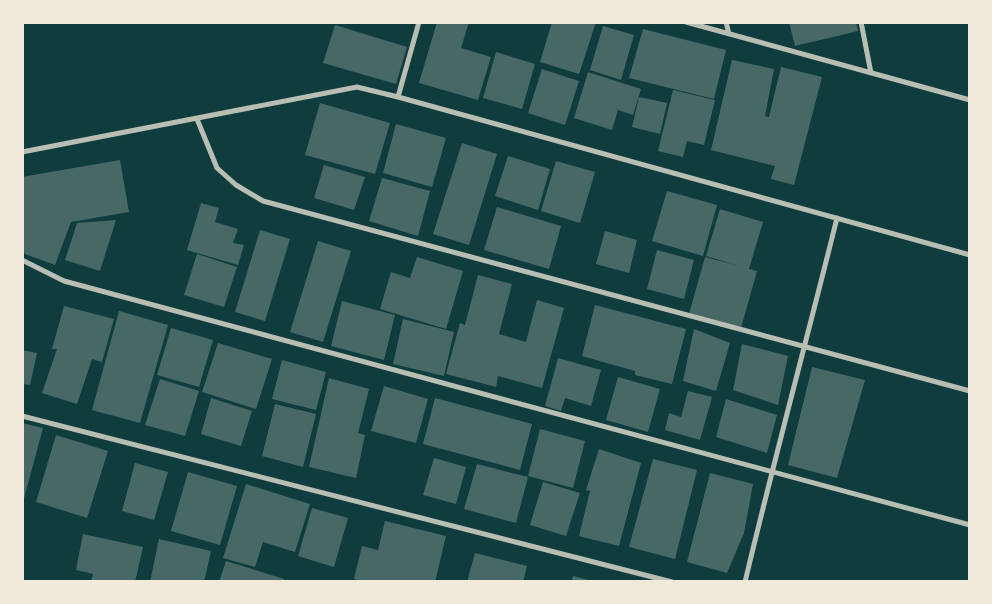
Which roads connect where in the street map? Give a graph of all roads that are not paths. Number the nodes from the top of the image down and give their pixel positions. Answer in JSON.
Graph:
{"nodes":[{"id":1,"x":419,"y":22,"type":"edge"},
{"id":2,"x":686,"y":22,"type":"edge"},
{"id":3,"x":726,"y":22,"type":"edge"},
{"id":4,"x":861,"y":22,"type":"edge"},
{"id":5,"x":728,"y":34,"type":"junction"},
{"id":6,"x":871,"y":73,"type":"junction"},
{"id":7,"x":398,"y":97,"type":"junction"},
{"id":8,"x":970,"y":100,"type":"edge"},
{"id":9,"x":197,"y":118,"type":"junction"},
{"id":10,"x":22,"y":152,"type":"edge"},
{"id":11,"x":837,"y":218,"type":"junction"},
{"id":12,"x":970,"y":255,"type":"edge"},
{"id":13,"x":22,"y":260,"type":"edge"},
{"id":14,"x":805,"y":347,"type":"junction"},
{"id":15,"x":970,"y":391,"type":"edge"},
{"id":16,"x":22,"y":416,"type":"edge"},
{"id":17,"x":771,"y":471,"type":"junction"},
{"id":18,"x":970,"y":525,"type":"edge"},
{"id":19,"x":672,"y":582,"type":"edge"},
{"id":20,"x":745,"y":582,"type":"edge"}],
"edges":[{"from":1,"to":7,"type":"street"},
{"from":2,"to":5,"type":"street"},
{"from":3,"to":5,"type":"street"},
{"from":4,"to":6,"type":"street"},
{"from":5,"to":6,"type":"street"},
{"from":6,"to":8,"type":"street"},
{"from":7,"to":9,"type":"street"},
{"from":7,"to":11,"type":"street"},
{"from":9,"to":10,"type":"street"},
{"from":9,"to":14,"type":"street"},
{"from":11,"to":12,"type":"street"},
{"from":11,"to":14,"type":"street"},
{"from":13,"to":17,"type":"street"},
{"from":14,"to":15,"type":"street"},
{"from":14,"to":17,"type":"street"},
{"from":16,"to":19,"type":"street"},
{"from":17,"to":18,"type":"street"},
{"from":17,"to":20,"type":"street"}]}
